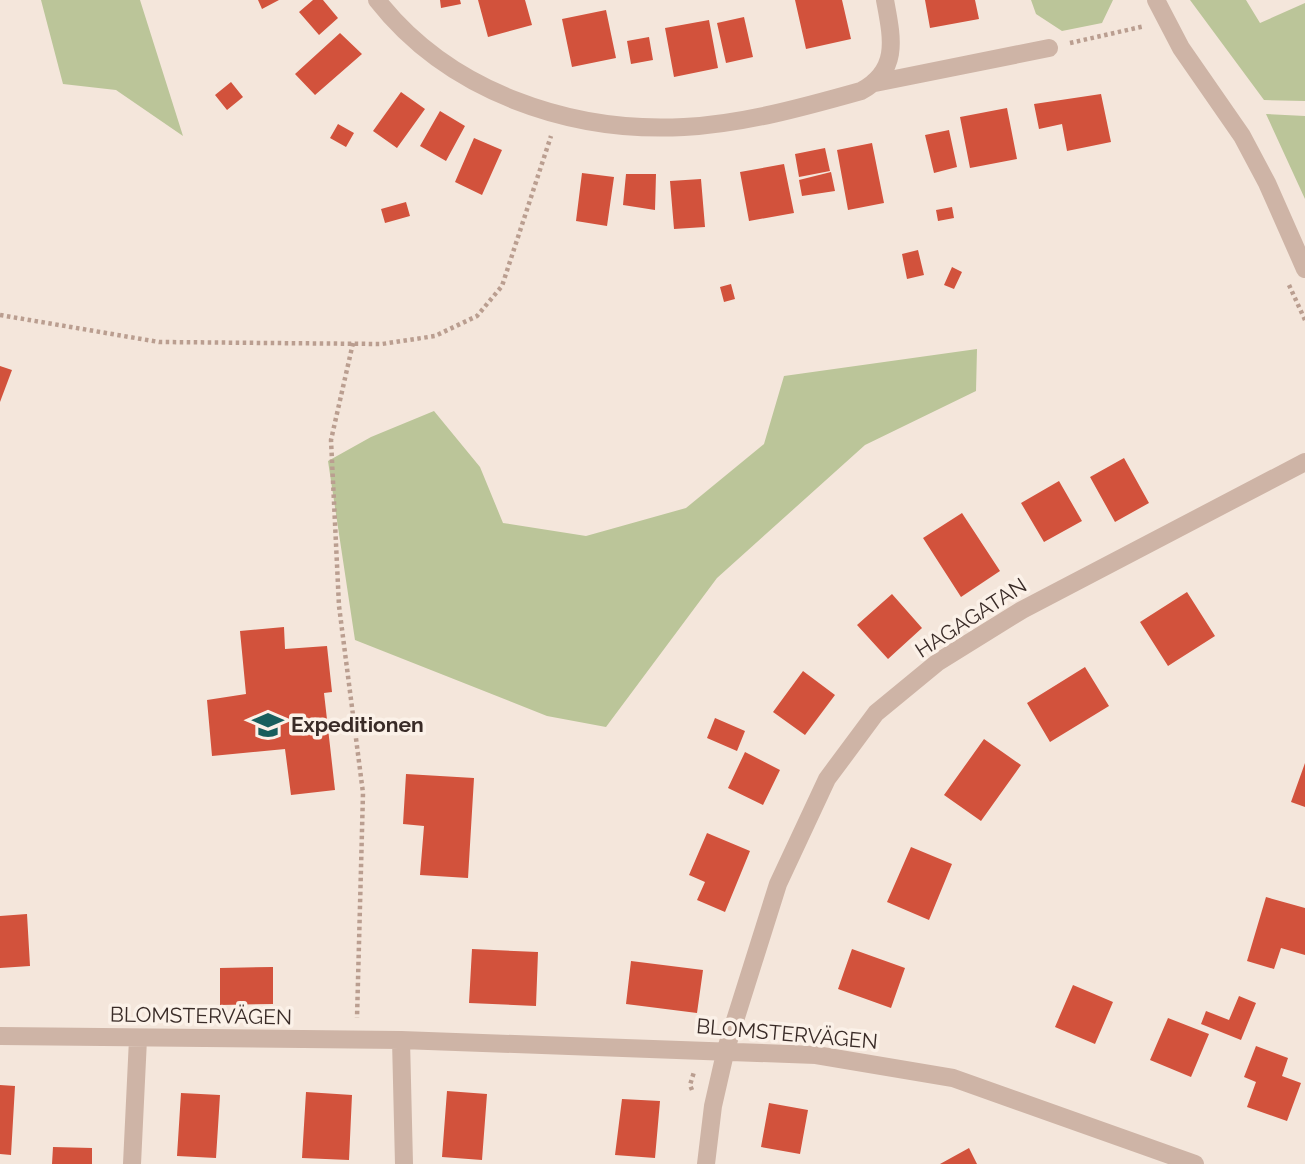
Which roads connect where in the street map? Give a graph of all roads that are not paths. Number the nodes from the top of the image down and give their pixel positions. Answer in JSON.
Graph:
{"nodes":[{"id":1,"x":377,"y":0,"type":"edge"},
{"id":2,"x":885,"y":0,"type":"edge"},
{"id":3,"x":1156,"y":0,"type":"edge"},
{"id":4,"x":1049,"y":48,"type":"road end"},
{"id":5,"x":875,"y":83,"type":"junction"},
{"id":6,"x":1305,"y":269,"type":"edge"},
{"id":7,"x":1305,"y":462,"type":"edge"},
{"id":8,"x":0,"y":1036,"type":"edge"},
{"id":9,"x":138,"y":1038,"type":"junction"},
{"id":10,"x":401,"y":1040,"type":"junction"},
{"id":11,"x":726,"y":1049,"type":"junction"},
{"id":12,"x":132,"y":1164,"type":"edge"},
{"id":13,"x":404,"y":1164,"type":"edge"},
{"id":14,"x":706,"y":1164,"type":"edge"},
{"id":15,"x":1195,"y":1164,"type":"edge"}],
"edges":[{"from":1,"to":5,"type":"street"},
{"from":2,"to":5,"type":"street"},
{"from":3,"to":6,"type":"street"},
{"from":4,"to":5,"type":"street"},
{"from":7,"to":11,"type":"street","name":"HAGAGATAN"},
{"from":8,"to":9,"type":"street","name":"BLOMSTERVÄGEN"},
{"from":9,"to":10,"type":"street","name":"BLOMSTERVÄGEN"},
{"from":9,"to":12,"type":"street"},
{"from":10,"to":11,"type":"street","name":"BLOMSTERVÄGEN"},
{"from":10,"to":13,"type":"street"},
{"from":11,"to":14,"type":"street","name":"HAGAGATAN"},
{"from":11,"to":15,"type":"street","name":"BLOMSTERVÄGEN"}]}
